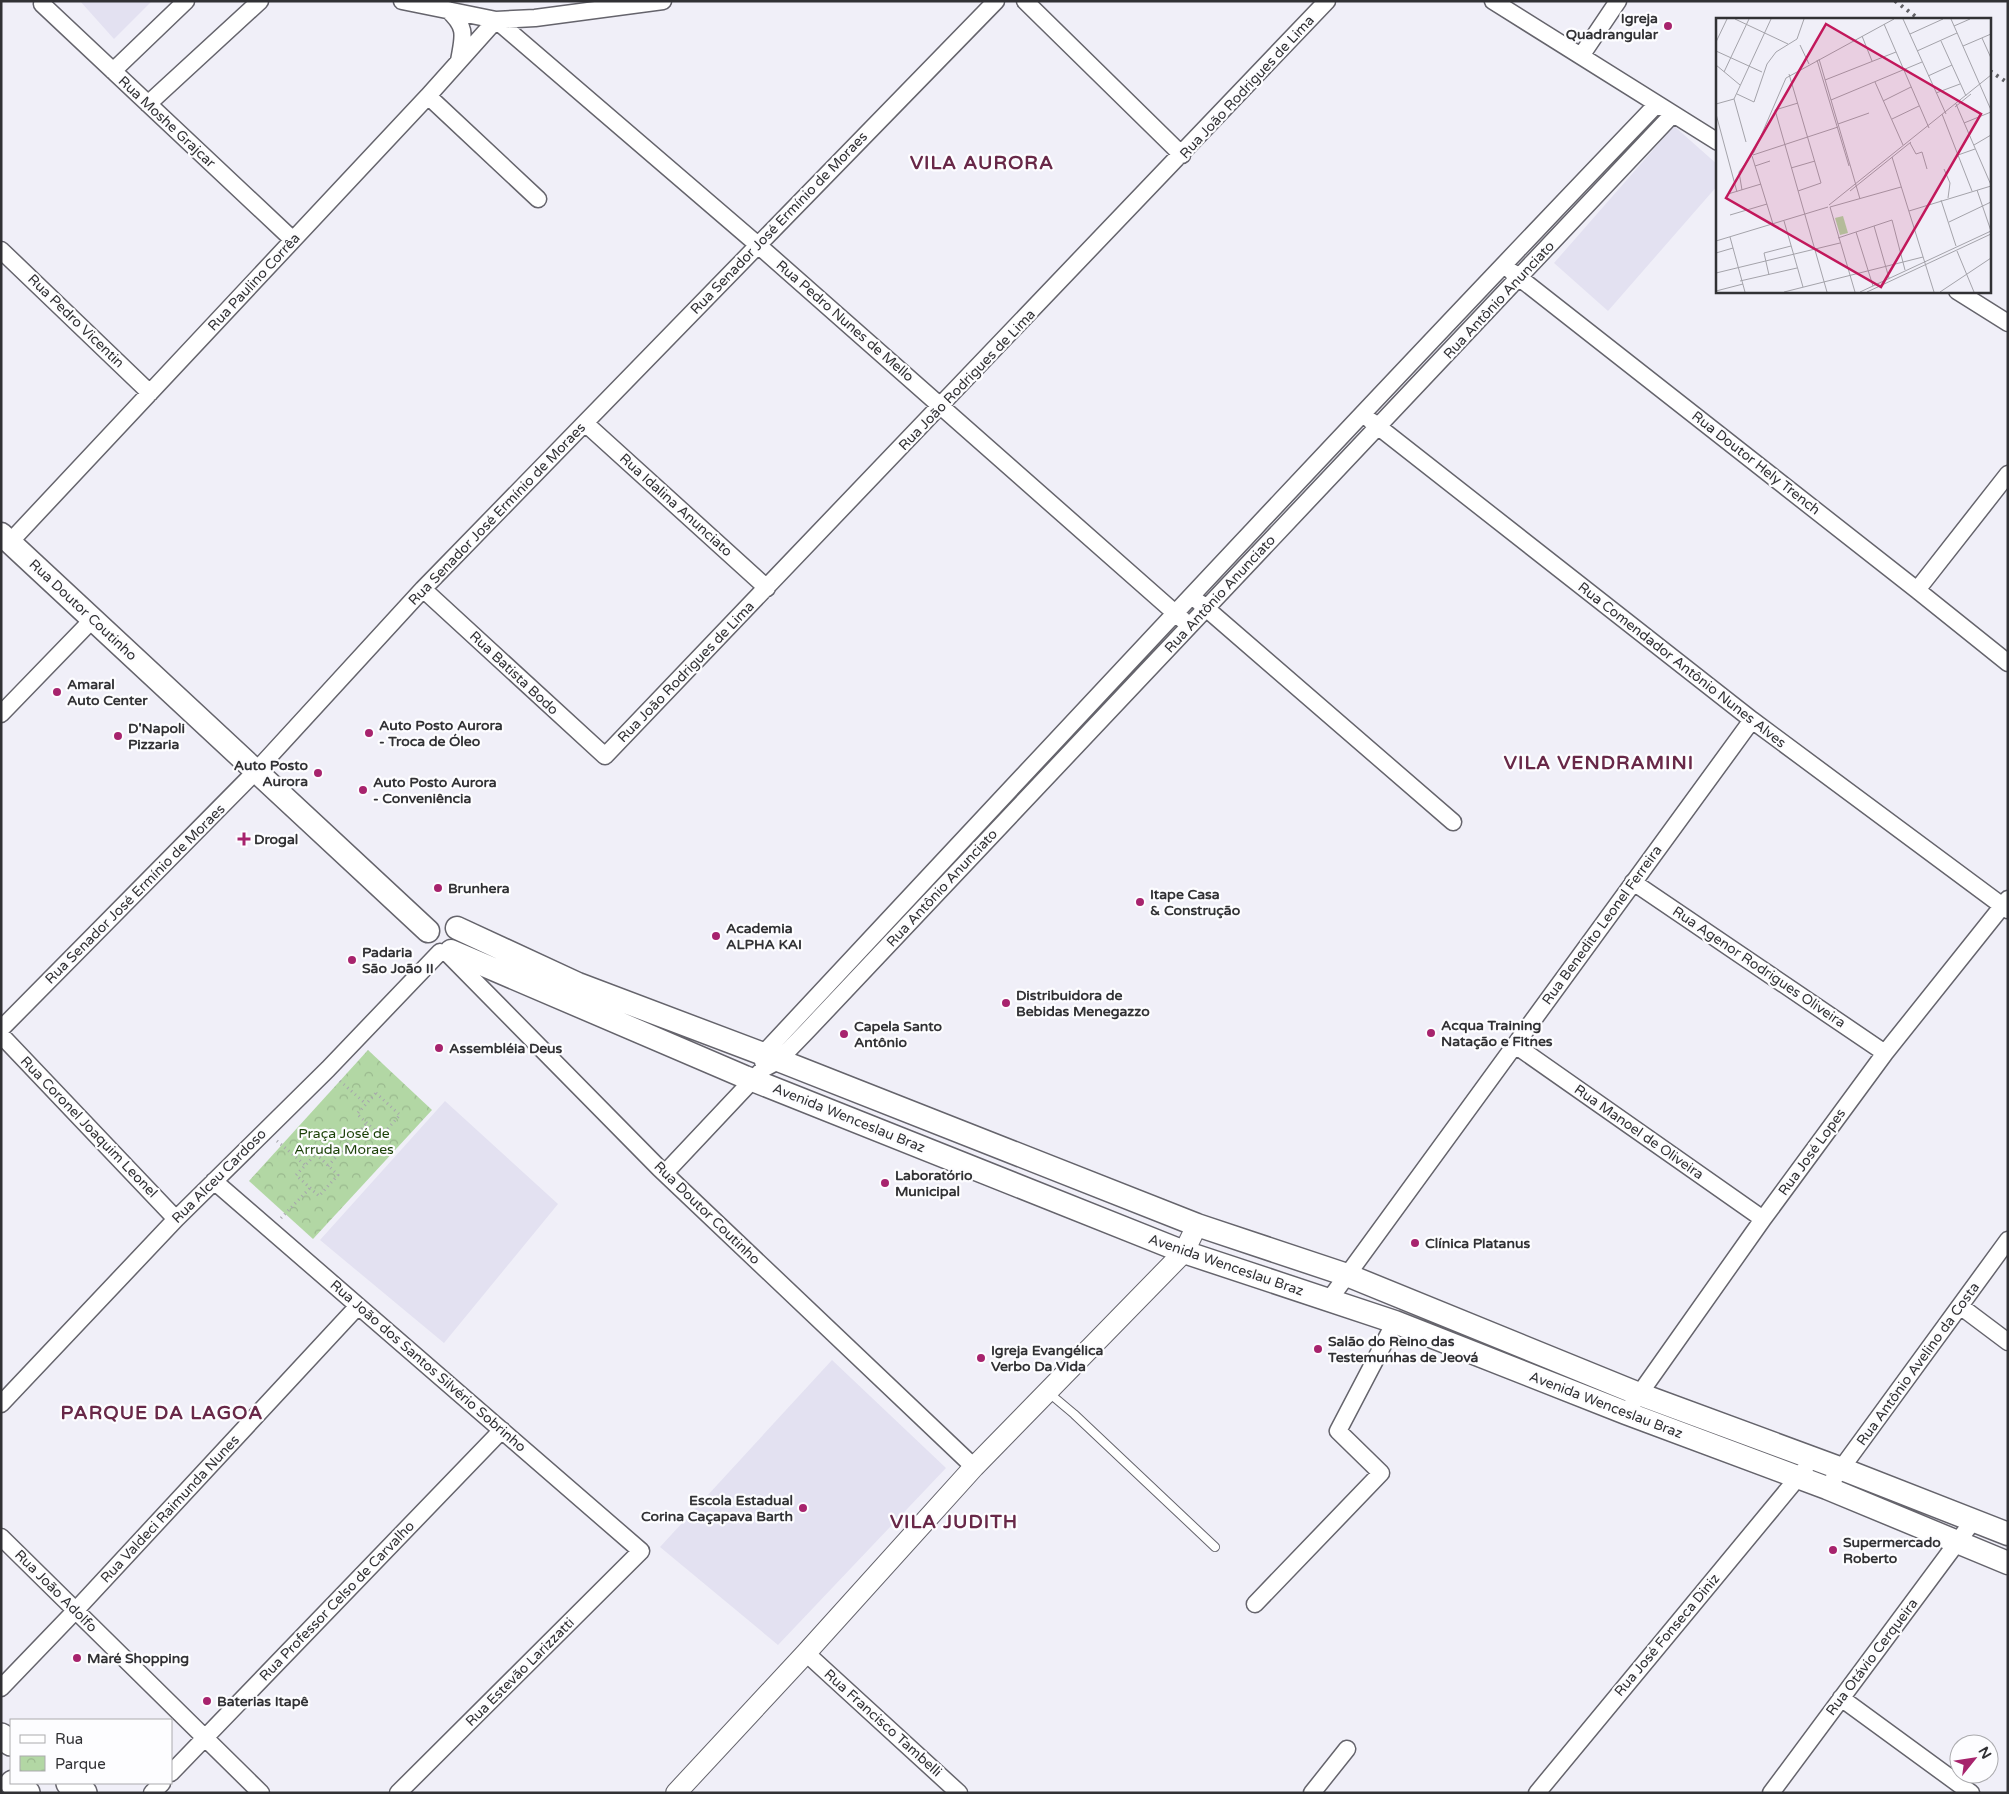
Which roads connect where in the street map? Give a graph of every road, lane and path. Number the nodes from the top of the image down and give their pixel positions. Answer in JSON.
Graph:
{"nodes":[{"id":1,"x":186,"y":1,"type":"edge"},
{"id":2,"x":260,"y":1,"type":"edge"},
{"id":3,"x":402,"y":1,"type":"edge"},
{"id":4,"x":663,"y":1,"type":"edge"},
{"id":5,"x":996,"y":1,"type":"edge"},
{"id":6,"x":1025,"y":1,"type":"edge"},
{"id":7,"x":1327,"y":1,"type":"edge"},
{"id":8,"x":1493,"y":1,"type":"edge"},
{"id":9,"x":1618,"y":1,"type":"edge"},
{"id":10,"x":42,"y":4,"type":"dead end"},
{"id":11,"x":448,"y":10,"type":"junction"},
{"id":12,"x":496,"y":20,"type":"junction"},
{"id":13,"x":1580,"y":56,"type":"junction"},
{"id":14,"x":459,"y":61,"type":"junction"},
{"id":15,"x":113,"y":71,"type":"junction"},
{"id":16,"x":428,"y":96,"type":"junction"},
{"id":17,"x":148,"y":104,"type":"junction"},
{"id":18,"x":1657,"y":104,"type":"junction"},
{"id":19,"x":1673,"y":114,"type":"junction"},
{"id":20,"x":1716,"y":141,"type":"edge"},
{"id":21,"x":1182,"y":155,"type":"junction"},
{"id":22,"x":538,"y":199,"type":"dead end"},
{"id":23,"x":293,"y":240,"type":"junction"},
{"id":24,"x":758,"y":245,"type":"junction"},
{"id":25,"x":1,"y":250,"type":"edge"},
{"id":26,"x":1503,"y":264,"type":"junction"},
{"id":27,"x":1520,"y":278,"type":"junction"},
{"id":28,"x":1958,"y":292,"type":"edge"},
{"id":29,"x":2008,"y":323,"type":"edge"},
{"id":30,"x":1404,"y":369,"type":"junction"},
{"id":31,"x":1420,"y":383,"type":"junction"},
{"id":32,"x":150,"y":393,"type":"junction"},
{"id":33,"x":942,"y":406,"type":"junction"},
{"id":34,"x":1361,"y":414,"type":"junction"},
{"id":35,"x":585,"y":423,"type":"junction"},
{"id":36,"x":1378,"y":427,"type":"junction"},
{"id":37,"x":2008,"y":474,"type":"edge"},
{"id":38,"x":6,"y":538,"type":"edge"},
{"id":39,"x":767,"y":588,"type":"junction"},
{"id":40,"x":423,"y":589,"type":"junction"},
{"id":41,"x":1917,"y":590,"type":"junction"},
{"id":42,"x":1190,"y":595,"type":"junction"},
{"id":43,"x":1207,"y":609,"type":"junction"},
{"id":44,"x":1174,"y":612,"type":"junction"},
{"id":45,"x":93,"y":619,"type":"junction"},
{"id":46,"x":1190,"y":626,"type":"junction"},
{"id":47,"x":2008,"y":663,"type":"edge"},
{"id":48,"x":1,"y":714,"type":"edge"},
{"id":49,"x":1752,"y":720,"type":"junction"},
{"id":50,"x":605,"y":756,"type":"joint"},
{"id":51,"x":256,"y":771,"type":"junction"},
{"id":52,"x":1010,"y":790,"type":"junction"},
{"id":53,"x":1024,"y":802,"type":"junction"},
{"id":54,"x":1453,"y":822,"type":"dead end"},
{"id":55,"x":1633,"y":882,"type":"junction"},
{"id":56,"x":2006,"y":905,"type":"edge"},
{"id":57,"x":891,"y":917,"type":"junction"},
{"id":58,"x":905,"y":927,"type":"junction"},
{"id":59,"x":457,"y":928,"type":"junction"},
{"id":60,"x":428,"y":931,"type":"junction"},
{"id":61,"x":446,"y":952,"type":"junction"},
{"id":62,"x":1,"y":1029,"type":"edge"},
{"id":63,"x":1,"y":1036,"type":"edge"},
{"id":64,"x":1515,"y":1045,"type":"junction"},
{"id":65,"x":1885,"y":1053,"type":"junction"},
{"id":66,"x":764,"y":1066,"type":"junction"},
{"id":67,"x":328,"y":1069,"type":"junction"},
{"id":68,"x":366,"y":1104,"type":"junction"},
{"id":69,"x":367,"y":1123,"type":"junction"},
{"id":70,"x":265,"y":1130,"type":"junction"},
{"id":71,"x":987,"y":1143,"type":"junction"},
{"id":72,"x":305,"y":1165,"type":"junction"},
{"id":73,"x":328,"y":1166,"type":"junction"},
{"id":74,"x":977,"y":1169,"type":"junction"},
{"id":75,"x":664,"y":1173,"type":"junction"},
{"id":76,"x":214,"y":1181,"type":"junction"},
{"id":77,"x":310,"y":1188,"type":"junction"},
{"id":78,"x":176,"y":1219,"type":"junction"},
{"id":79,"x":1763,"y":1219,"type":"junction"},
{"id":80,"x":1197,"y":1225,"type":"junction"},
{"id":81,"x":270,"y":1230,"type":"junction"},
{"id":82,"x":2008,"y":1240,"type":"edge"},
{"id":83,"x":1184,"y":1252,"type":"junction"},
{"id":84,"x":1347,"y":1275,"type":"junction"},
{"id":85,"x":1330,"y":1300,"type":"junction"},
{"id":86,"x":358,"y":1306,"type":"junction"},
{"id":87,"x":1960,"y":1306,"type":"junction"},
{"id":88,"x":1395,"y":1322,"type":"junction"},
{"id":89,"x":2008,"y":1342,"type":"edge"},
{"id":90,"x":1047,"y":1392,"type":"junction"},
{"id":91,"x":1639,"y":1394,"type":"junction"},
{"id":92,"x":1,"y":1404,"type":"edge"},
{"id":93,"x":1626,"y":1413,"type":"junction"},
{"id":94,"x":502,"y":1430,"type":"junction"},
{"id":95,"x":1813,"y":1458,"type":"junction"},
{"id":96,"x":974,"y":1467,"type":"junction"},
{"id":97,"x":1842,"y":1469,"type":"junction"},
{"id":98,"x":1797,"y":1478,"type":"junction"},
{"id":99,"x":1828,"y":1488,"type":"junction"},
{"id":100,"x":1973,"y":1521,"type":"junction"},
{"id":101,"x":2008,"y":1534,"type":"edge"},
{"id":102,"x":1,"y":1537,"type":"edge"},
{"id":103,"x":1957,"y":1543,"type":"junction"},
{"id":104,"x":1214,"y":1547,"type":"dead end"},
{"id":105,"x":642,"y":1551,"type":"joint"},
{"id":106,"x":2008,"y":1563,"type":"edge"},
{"id":107,"x":1256,"y":1604,"type":"dead end"},
{"id":108,"x":75,"y":1611,"type":"junction"},
{"id":109,"x":806,"y":1653,"type":"junction"},
{"id":110,"x":1,"y":1688,"type":"edge"},
{"id":111,"x":1841,"y":1698,"type":"junction"},
{"id":112,"x":206,"y":1737,"type":"junction"},
{"id":113,"x":1347,"y":1749,"type":"dead end"},
{"id":114,"x":172,"y":1772,"type":"edge"},
{"id":115,"x":15,"y":1784,"type":"edge"},
{"id":116,"x":70,"y":1784,"type":"edge"},
{"id":117,"x":161,"y":1784,"type":"edge"},
{"id":118,"x":28,"y":1793,"type":"edge"},
{"id":119,"x":84,"y":1793,"type":"edge"},
{"id":120,"x":152,"y":1793,"type":"edge"},
{"id":121,"x":261,"y":1793,"type":"edge"},
{"id":122,"x":398,"y":1793,"type":"edge"},
{"id":123,"x":676,"y":1793,"type":"edge"},
{"id":124,"x":959,"y":1793,"type":"edge"},
{"id":125,"x":1312,"y":1793,"type":"edge"},
{"id":126,"x":1537,"y":1793,"type":"edge"},
{"id":127,"x":1771,"y":1793,"type":"edge"},
{"id":128,"x":1971,"y":1793,"type":"edge"}],
"edges":[{"from":1,"to":15,"type":"street"},
{"from":2,"to":17,"type":"street"},
{"from":3,"to":11,"type":"street"},
{"from":4,"to":12,"type":"street"},
{"from":5,"to":24,"type":"street","name":"Rua Senador José Ermínio de Moraes"},
{"from":6,"to":21,"type":"street"},
{"from":7,"to":21,"type":"street","name":"Rua João Rodrigues de Lima"},
{"from":8,"to":13,"type":"street"},
{"from":9,"to":13,"type":"street"},
{"from":10,"to":15,"type":"street","name":"Rua Moshe Grajcar"},
{"from":11,"to":12,"type":"street"},
{"from":11,"to":14,"type":"street"},
{"from":12,"to":14,"type":"street","name":"Rua Paulino Corrêa"},
{"from":12,"to":24,"type":"street","name":"Rua Pedro Nunes de Mello"},
{"from":13,"to":18,"type":"street"},
{"from":14,"to":16,"type":"street","name":"Rua Paulino Corrêa"},
{"from":15,"to":17,"type":"street","name":"Rua Moshe Grajcar"},
{"from":16,"to":22,"type":"street"},
{"from":16,"to":23,"type":"street","name":"Rua Paulino Corrêa"},
{"from":17,"to":23,"type":"street","name":"Rua Moshe Grajcar"},
{"from":18,"to":19,"type":"street"},
{"from":18,"to":26,"type":"street","name":"Rua Antônio Anunciato"},
{"from":19,"to":20,"type":"street"},
{"from":19,"to":27,"type":"street","name":"Rua Antônio Anunciato"},
{"from":21,"to":33,"type":"street","name":"Rua João Rodrigues de Lima"},
{"from":23,"to":32,"type":"street","name":"Rua Paulino Corrêa"},
{"from":24,"to":33,"type":"street","name":"Rua Pedro Nunes de Mello"},
{"from":24,"to":35,"type":"street","name":"Rua Senador José Ermínio de Moraes"},
{"from":25,"to":32,"type":"street","name":"Rua Pedro Vicentin"},
{"from":26,"to":27,"type":"street","name":"Rua Doutor Hely Trench"},
{"from":26,"to":30,"type":"street","name":"Rua Antônio Anunciato"},
{"from":27,"to":31,"type":"street","name":"Rua Antônio Anunciato"},
{"from":27,"to":41,"type":"street","name":"Rua Doutor Hely Trench"},
{"from":28,"to":29,"type":"street"},
{"from":30,"to":31,"type":"street"},
{"from":30,"to":34,"type":"street","name":"Rua Antônio Anunciato"},
{"from":31,"to":36,"type":"street","name":"Rua Antônio Anunciato"},
{"from":32,"to":38,"type":"street","name":"Rua Paulino Corrêa"},
{"from":33,"to":39,"type":"street","name":"Rua João Rodrigues de Lima"},
{"from":33,"to":44,"type":"street","name":"Rua Pedro Nunes de Mello"},
{"from":34,"to":36,"type":"street","name":"Rua Comendador Antônio Nunes Alves"},
{"from":34,"to":42,"type":"street","name":"Rua Antônio Anunciato"},
{"from":35,"to":39,"type":"street","name":"Rua Idalina Anunciato"},
{"from":35,"to":40,"type":"street","name":"Rua Senador José Ermínio de Moraes"},
{"from":36,"to":43,"type":"street","name":"Rua Antônio Anunciato"},
{"from":36,"to":49,"type":"street","name":"Rua Comendador Antônio Nunes Alves"},
{"from":37,"to":41,"type":"street"},
{"from":38,"to":45,"type":"main road","name":"Rua Doutor Coutinho"},
{"from":39,"to":50,"type":"street","name":"Rua João Rodrigues de Lima"},
{"from":40,"to":50,"type":"street","name":"Rua Batista Bodo"},
{"from":40,"to":51,"type":"street","name":"Rua Senador José Ermínio de Moraes"},
{"from":41,"to":47,"type":"street","name":"Rua Doutor Hely Trench"},
{"from":42,"to":43,"type":"street"},
{"from":42,"to":44,"type":"street","name":"Rua Antônio Anunciato"},
{"from":43,"to":46,"type":"street","name":"Rua Antônio Anunciato"},
{"from":43,"to":54,"type":"street"},
{"from":44,"to":46,"type":"street","name":"Rua Pedro Nunes de Mello"},
{"from":44,"to":52,"type":"street","name":"Rua Antônio Anunciato"},
{"from":45,"to":48,"type":"street"},
{"from":45,"to":51,"type":"main road","name":"Rua Doutor Coutinho"},
{"from":46,"to":53,"type":"street","name":"Rua Antônio Anunciato"},
{"from":49,"to":55,"type":"street","name":"Rua Benedito Leonel Ferreira"},
{"from":49,"to":56,"type":"street","name":"Rua Comendador Antônio Nunes Alves"},
{"from":51,"to":60,"type":"main road","name":"Rua Doutor Coutinho"},
{"from":51,"to":62,"type":"street","name":"Rua Senador José Ermínio de Moraes"},
{"from":52,"to":53,"type":"street"},
{"from":52,"to":57,"type":"street","name":"Rua Antônio Anunciato"},
{"from":53,"to":58,"type":"street","name":"Rua Antônio Anunciato"},
{"from":55,"to":64,"type":"street","name":"Rua Benedito Leonel Ferreira"},
{"from":55,"to":65,"type":"street","name":"Rua Agenor Rodrigues Oliveira"},
{"from":56,"to":65,"type":"street","name":"Rua José Lopes"},
{"from":57,"to":58,"type":"street"},
{"from":57,"to":66,"type":"street","name":"Rua Antônio Anunciato"},
{"from":58,"to":66,"type":"street","name":"Rua Antônio Anunciato"},
{"from":59,"to":60,"type":"main road"},
{"from":59,"to":61,"type":"main road"},
{"from":59,"to":66,"type":"main road","name":"Avenida Wenceslau Braz"},
{"from":60,"to":61,"type":"main road"},
{"from":61,"to":66,"type":"main road","name":"Avenida Wenceslau Braz"},
{"from":61,"to":67,"type":"street","name":"Rua Alceu Cardoso"},
{"from":61,"to":75,"type":"street","name":"Rua Doutor Coutinho"},
{"from":63,"to":78,"type":"street","name":"Rua Coronel Joaquim Leonel"},
{"from":64,"to":79,"type":"street","name":"Rua Manoel de Oliveira"},
{"from":64,"to":84,"type":"street","name":"Rua Benedito Leonel Ferreira"},
{"from":65,"to":79,"type":"street","name":"Rua José Lopes"},
{"from":66,"to":71,"type":"main road","name":"Avenida Wenceslau Braz"},
{"from":66,"to":74,"type":"main road","name":"Avenida Wenceslau Braz"},
{"from":66,"to":75,"type":"street","name":"Rua Antônio Anunciato"},
{"from":67,"to":68,"type":"path"},
{"from":67,"to":70,"type":"street","name":"Rua Alceu Cardoso"},
{"from":68,"to":69,"type":"path"},
{"from":68,"to":69,"type":"path"},
{"from":69,"to":73,"type":"path"},
{"from":70,"to":72,"type":"path"},
{"from":70,"to":76,"type":"street","name":"Rua Alceu Cardoso"},
{"from":71,"to":74,"type":"main road"},
{"from":71,"to":80,"type":"main road","name":"Avenida Wenceslau Braz"},
{"from":72,"to":73,"type":"path"},
{"from":72,"to":77,"type":"path"},
{"from":73,"to":77,"type":"path"},
{"from":74,"to":83,"type":"main road","name":"Avenida Wenceslau Braz"},
{"from":75,"to":96,"type":"street","name":"Rua Doutor Coutinho"},
{"from":76,"to":78,"type":"street","name":"Rua Alceu Cardoso"},
{"from":76,"to":81,"type":"street","name":"Rua João dos Santos Silvério Sobrinho"},
{"from":77,"to":81,"type":"path"},
{"from":78,"to":92,"type":"street","name":"Rua Alceu Cardoso"},
{"from":79,"to":91,"type":"street","name":"Rua José Lopes"},
{"from":80,"to":83,"type":"street"},
{"from":80,"to":84,"type":"main road","name":"Avenida Wenceslau Braz"},
{"from":81,"to":86,"type":"street","name":"Rua João dos Santos Silvério Sobrinho"},
{"from":82,"to":87,"type":"street","name":"Rua Antônio Avelino da Costa"},
{"from":83,"to":85,"type":"main road","name":"Avenida Wenceslau Braz"},
{"from":83,"to":90,"type":"street"},
{"from":84,"to":85,"type":"street","name":"Rua Benedito Leonel Ferreira"},
{"from":84,"to":91,"type":"main road","name":"Avenida Wenceslau Braz"},
{"from":85,"to":88,"type":"main road","name":"Avenida Wenceslau Braz"},
{"from":86,"to":94,"type":"street","name":"Rua João dos Santos Silvério Sobrinho"},
{"from":86,"to":108,"type":"street","name":"Rua Valdeci Raimunda Nunes"},
{"from":87,"to":89,"type":"street"},
{"from":87,"to":97,"type":"street","name":"Rua Antônio Avelino da Costa"},
{"from":88,"to":93,"type":"main road","name":"Avenida Wenceslau Braz"},
{"from":88,"to":107,"type":"street"},
{"from":90,"to":96,"type":"street"},
{"from":90,"to":104,"type":"lane"},
{"from":91,"to":93,"type":"street","name":"Rua José Lopes"},
{"from":91,"to":95,"type":"main road","name":"Avenida Wenceslau Braz"},
{"from":93,"to":98,"type":"main road","name":"Avenida Wenceslau Braz"},
{"from":94,"to":105,"type":"street","name":"Rua João dos Santos Silvério Sobrinho"},
{"from":94,"to":112,"type":"street","name":"Rua Professor Celso de Carvalho"},
{"from":95,"to":97,"type":"main road","name":"Avenida Wenceslau Braz"},
{"from":95,"to":98,"type":"street","name":"Rua José Fonseca Diniz"},
{"from":96,"to":109,"type":"street"},
{"from":97,"to":99,"type":"street","name":"Rua Antônio Avelino da Costa"},
{"from":97,"to":100,"type":"main road","name":"Avenida Wenceslau Braz"},
{"from":98,"to":99,"type":"main road","name":"Avenida Wenceslau Braz"},
{"from":98,"to":126,"type":"street","name":"Rua José Fonseca Diniz"},
{"from":99,"to":103,"type":"main road","name":"Avenida Wenceslau Braz"},
{"from":100,"to":101,"type":"main road","name":"Avenida Wenceslau Braz"},
{"from":100,"to":103,"type":"street","name":"Rua Otávio Cerqueira"},
{"from":102,"to":108,"type":"street","name":"Rua João Adolfo"},
{"from":103,"to":106,"type":"main road","name":"Avenida Wenceslau Braz"},
{"from":103,"to":111,"type":"street","name":"Rua Otávio Cerqueira"},
{"from":105,"to":122,"type":"street","name":"Rua Estevão Larizzatti"},
{"from":108,"to":110,"type":"street","name":"Rua Valdeci Raimunda Nunes"},
{"from":108,"to":112,"type":"street","name":"Rua João Adolfo"},
{"from":109,"to":123,"type":"street"},
{"from":109,"to":124,"type":"street","name":"Rua Francisco Tambelli"},
{"from":111,"to":127,"type":"street","name":"Rua Otávio Cerqueira"},
{"from":111,"to":128,"type":"street"},
{"from":112,"to":114,"type":"street","name":"Rua Professor Celso de Carvalho"},
{"from":112,"to":121,"type":"street","name":"Rua João Adolfo"},
{"from":113,"to":125,"type":"street"},
{"from":115,"to":118,"type":"main road"},
{"from":116,"to":119,"type":"main road"},
{"from":117,"to":120,"type":"street"}]}
